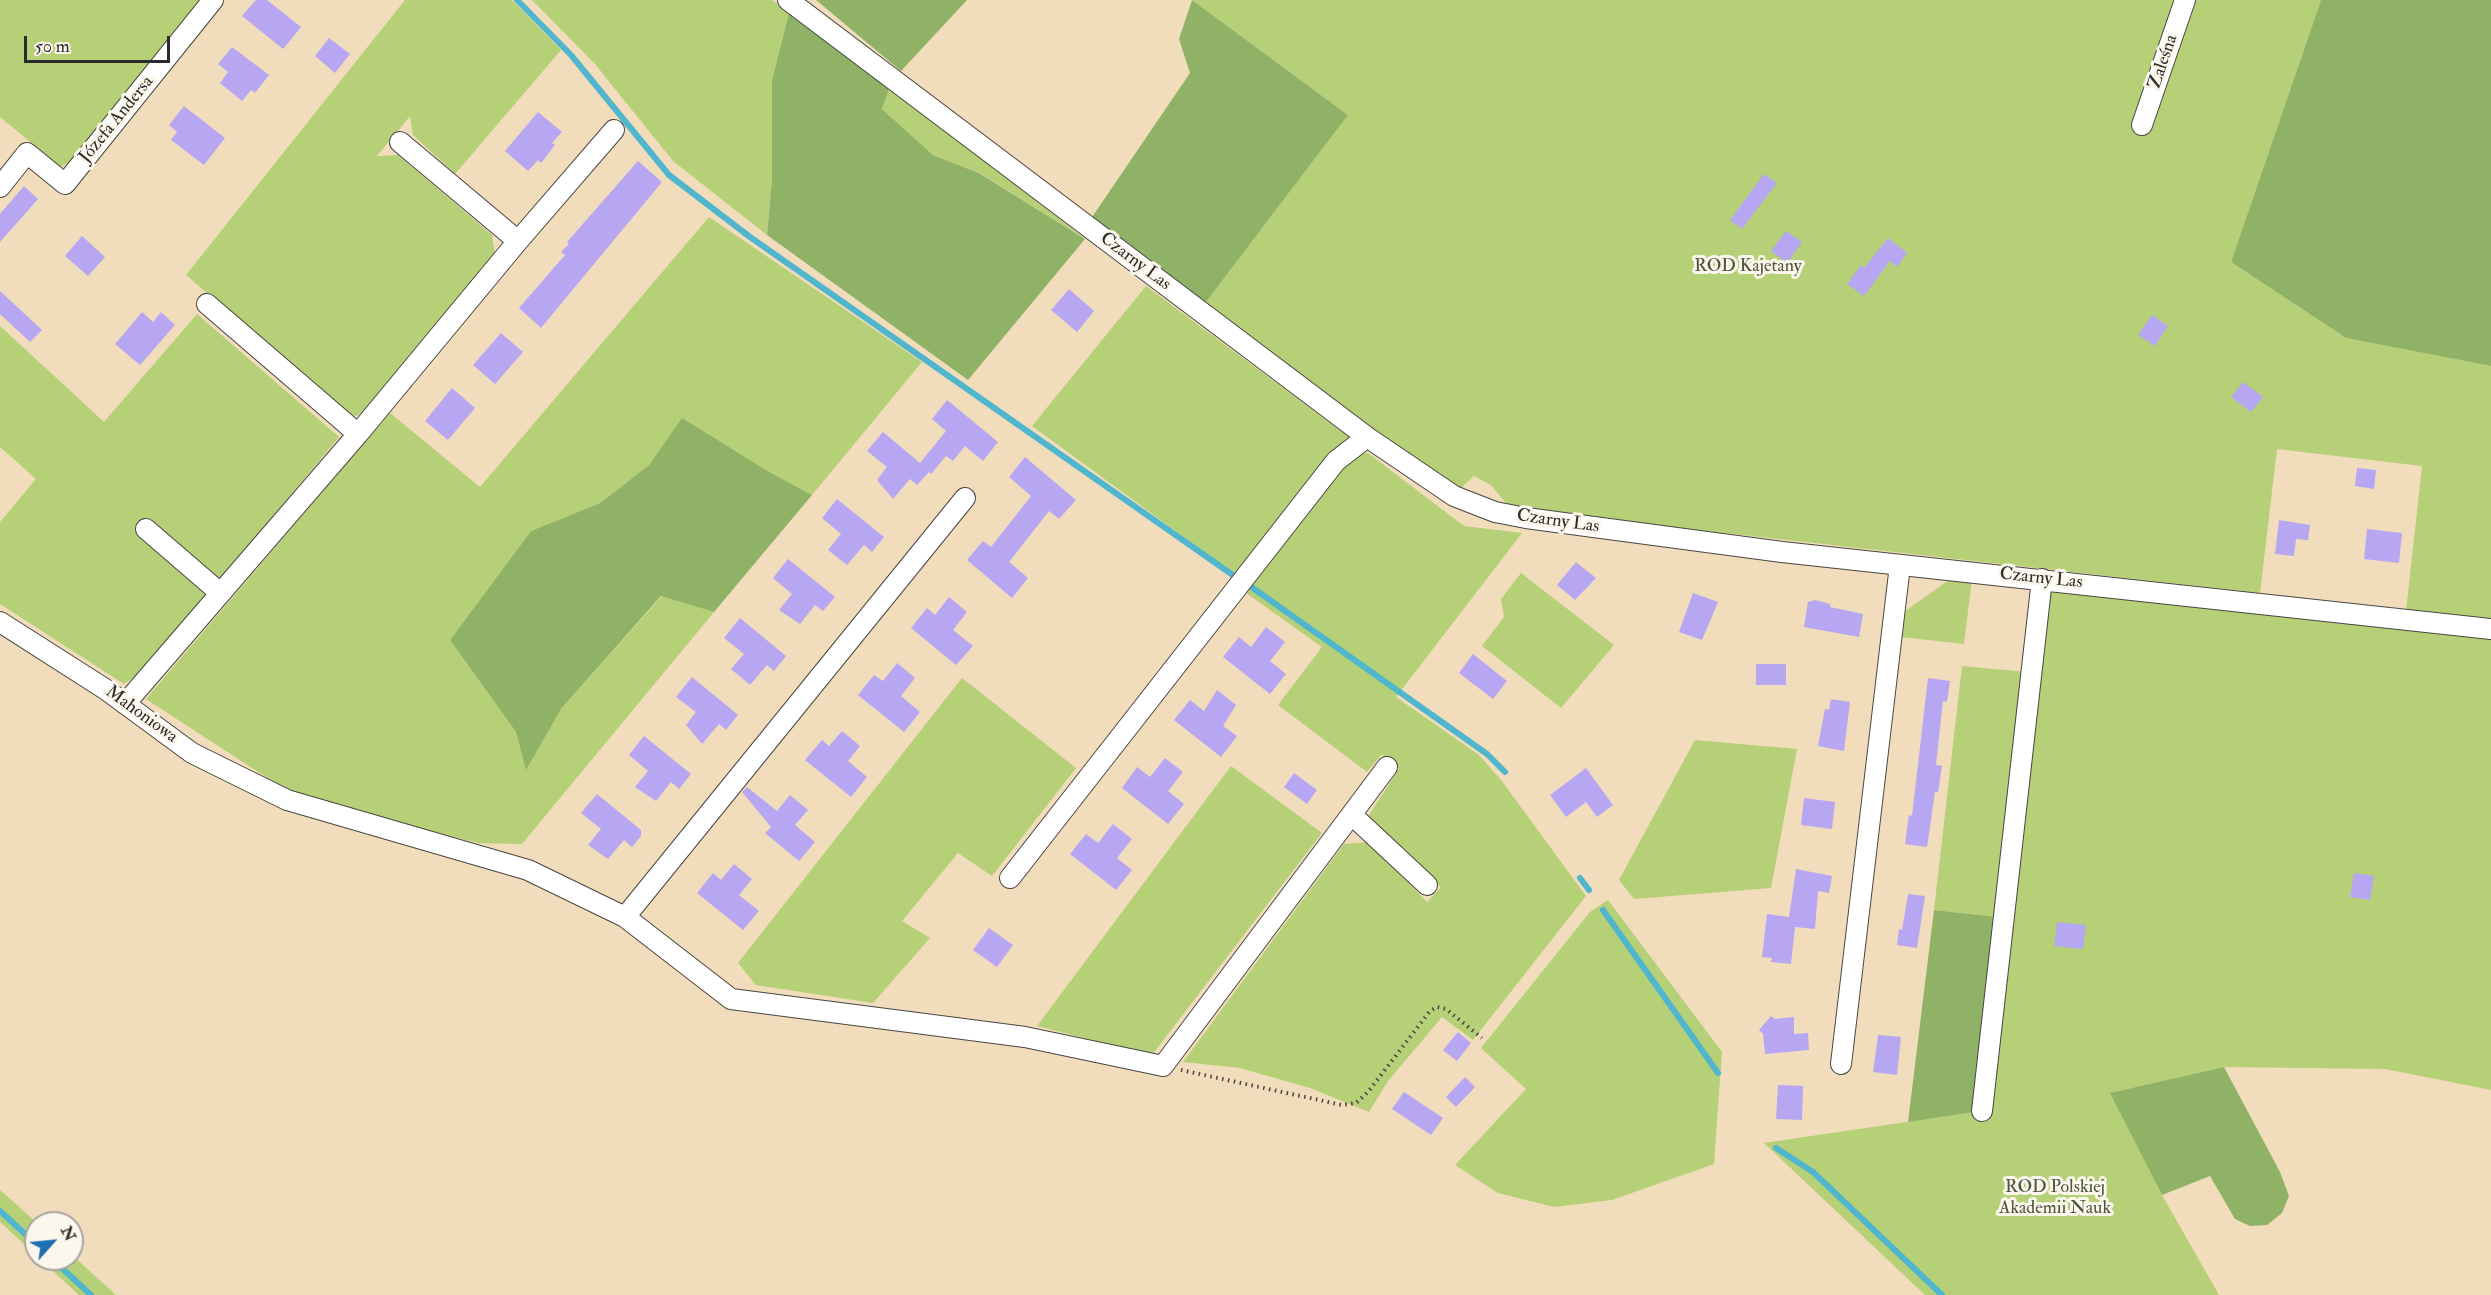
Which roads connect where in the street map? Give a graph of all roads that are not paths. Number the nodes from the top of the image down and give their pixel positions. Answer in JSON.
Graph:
{"nodes":[{"id":1,"x":213,"y":0,"type":"edge"},
{"id":2,"x":788,"y":0,"type":"edge"},
{"id":3,"x":2185,"y":0,"type":"edge"},
{"id":4,"x":2142,"y":125,"type":"dead end"},
{"id":5,"x":614,"y":130,"type":"dead end"},
{"id":6,"x":400,"y":141,"type":"dead end"},
{"id":7,"x":0,"y":187,"type":"edge"},
{"id":8,"x":518,"y":241,"type":"junction"},
{"id":9,"x":207,"y":304,"type":"dead end"},
{"id":10,"x":358,"y":434,"type":"junction"},
{"id":11,"x":1367,"y":437,"type":"junction"},
{"id":12,"x":965,"y":498,"type":"dead end"},
{"id":13,"x":146,"y":529,"type":"dead end"},
{"id":14,"x":1900,"y":565,"type":"junction"},
{"id":15,"x":2042,"y":579,"type":"junction"},
{"id":16,"x":219,"y":592,"type":"junction"},
{"id":17,"x":0,"y":622,"type":"edge"},
{"id":18,"x":2491,"y":629,"type":"edge"},
{"id":19,"x":125,"y":704,"type":"junction"},
{"id":20,"x":1387,"y":767,"type":"dead end"},
{"id":21,"x":1352,"y":815,"type":"junction"},
{"id":22,"x":1010,"y":878,"type":"dead end"},
{"id":23,"x":1426,"y":885,"type":"dead end"},
{"id":24,"x":625,"y":917,"type":"junction"},
{"id":25,"x":1841,"y":1064,"type":"dead end"},
{"id":26,"x":1982,"y":1111,"type":"dead end"}],
"edges":[{"from":1,"to":7,"type":"street","name":"Józefa Andersa"},
{"from":2,"to":11,"type":"street","name":"Czarny Las"},
{"from":3,"to":4,"type":"street","name":"Zaleśna"},
{"from":5,"to":8,"type":"street"},
{"from":6,"to":8,"type":"street"},
{"from":8,"to":10,"type":"street"},
{"from":9,"to":10,"type":"street"},
{"from":10,"to":16,"type":"street"},
{"from":11,"to":14,"type":"street","name":"Czarny Las"},
{"from":11,"to":22,"type":"street"},
{"from":12,"to":24,"type":"street"},
{"from":13,"to":16,"type":"street"},
{"from":14,"to":15,"type":"street","name":"Czarny Las"},
{"from":14,"to":25,"type":"street"},
{"from":15,"to":18,"type":"street","name":"Czarny Las"},
{"from":15,"to":26,"type":"street"},
{"from":16,"to":19,"type":"street"},
{"from":17,"to":19,"type":"street","name":"Mahoniowa"},
{"from":19,"to":24,"type":"street","name":"Mahoniowa"},
{"from":20,"to":21,"type":"street"},
{"from":21,"to":23,"type":"street"},
{"from":21,"to":24,"type":"street","name":"Mahoniowa"}]}
